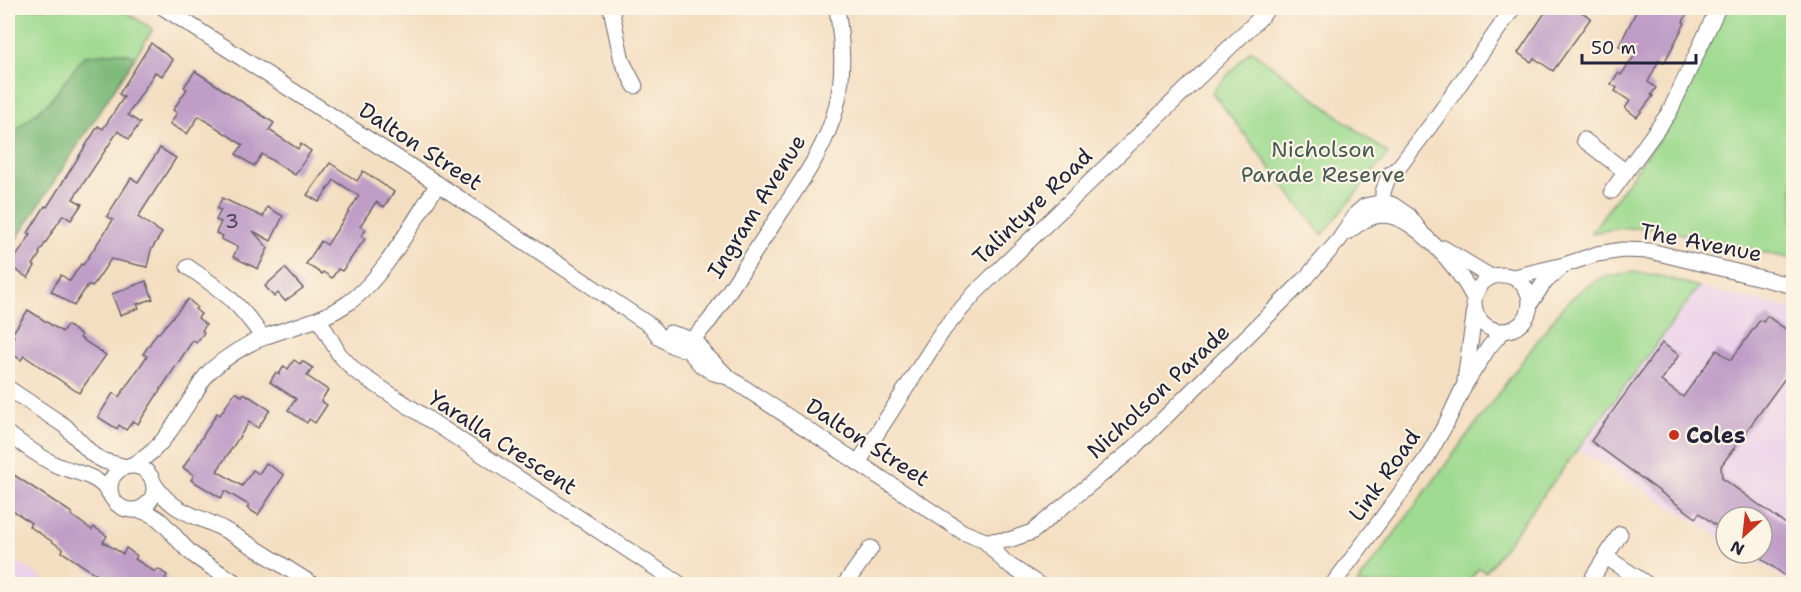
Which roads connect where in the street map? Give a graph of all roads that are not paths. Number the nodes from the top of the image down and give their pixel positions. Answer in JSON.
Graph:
{"nodes":[{"id":1,"x":164,"y":8,"type":"edge"},
{"id":2,"x":611,"y":8,"type":"edge"},
{"id":3,"x":837,"y":8,"type":"edge"},
{"id":4,"x":1268,"y":8,"type":"edge"},
{"id":5,"x":1513,"y":8,"type":"edge"},
{"id":6,"x":1718,"y":8,"type":"edge"},
{"id":7,"x":634,"y":86,"type":"dead end"},
{"id":8,"x":1584,"y":140,"type":"dead end"},
{"id":9,"x":1626,"y":172,"type":"junction"},
{"id":10,"x":438,"y":184,"type":"junction"},
{"id":11,"x":1612,"y":191,"type":"dead end"},
{"id":12,"x":1385,"y":207,"type":"junction"},
{"id":13,"x":1426,"y":237,"type":"junction"},
{"id":14,"x":1564,"y":265,"type":"junction"},
{"id":15,"x":188,"y":267,"type":"dead end"},
{"id":16,"x":1491,"y":277,"type":"junction"},
{"id":17,"x":1514,"y":277,"type":"junction"},
{"id":18,"x":1794,"y":286,"type":"edge"},
{"id":19,"x":1474,"y":304,"type":"junction"},
{"id":20,"x":1530,"y":304,"type":"junction"},
{"id":21,"x":319,"y":319,"type":"junction"},
{"id":22,"x":1503,"y":331,"type":"junction"},
{"id":23,"x":263,"y":338,"type":"junction"},
{"id":24,"x":693,"y":346,"type":"junction"},
{"id":25,"x":1464,"y":386,"type":"junction"},
{"id":26,"x":8,"y":388,"type":"edge"},
{"id":27,"x":8,"y":434,"type":"edge"},
{"id":28,"x":165,"y":438,"type":"junction"},
{"id":29,"x":858,"y":463,"type":"junction"},
{"id":30,"x":128,"y":466,"type":"junction"},
{"id":31,"x":152,"y":481,"type":"junction"},
{"id":32,"x":112,"y":498,"type":"junction"},
{"id":33,"x":134,"y":510,"type":"junction"},
{"id":34,"x":1620,"y":534,"type":"dead end"},
{"id":35,"x":985,"y":541,"type":"junction"},
{"id":36,"x":871,"y":548,"type":"dead end"},
{"id":37,"x":1606,"y":557,"type":"junction"},
{"id":38,"x":1593,"y":577,"type":"dead end"},
{"id":39,"x":238,"y":585,"type":"edge"},
{"id":40,"x":312,"y":585,"type":"edge"},
{"id":41,"x":680,"y":585,"type":"edge"},
{"id":42,"x":845,"y":585,"type":"edge"},
{"id":43,"x":1038,"y":585,"type":"edge"},
{"id":44,"x":1333,"y":585,"type":"edge"},
{"id":45,"x":1647,"y":585,"type":"edge"}],
"edges":[{"from":1,"to":10,"type":"street","name":"Dalton Street"},
{"from":2,"to":7,"type":"street"},
{"from":3,"to":24,"type":"street","name":"Ingram Avenue"},
{"from":4,"to":29,"type":"street","name":"Talintyre Road"},
{"from":5,"to":12,"type":"street"},
{"from":6,"to":9,"type":"street"},
{"from":8,"to":9,"type":"street"},
{"from":9,"to":11,"type":"street"},
{"from":10,"to":21,"type":"street"},
{"from":10,"to":24,"type":"street","name":"Dalton Street"},
{"from":12,"to":13,"type":"street"},
{"from":12,"to":35,"type":"street","name":"Nicholson Parade"},
{"from":13,"to":16,"type":"street"},
{"from":13,"to":19,"type":"street"},
{"from":14,"to":17,"type":"street","name":"The Avenue"},
{"from":14,"to":18,"type":"street","name":"The Avenue"},
{"from":14,"to":20,"type":"street","name":"The Avenue"},
{"from":15,"to":23,"type":"street"},
{"from":16,"to":17,"type":"street"},
{"from":16,"to":19,"type":"street"},
{"from":17,"to":20,"type":"street"},
{"from":19,"to":22,"type":"street"},
{"from":19,"to":25,"type":"street","name":"Link Road"},
{"from":20,"to":22,"type":"street"},
{"from":21,"to":23,"type":"street"},
{"from":21,"to":41,"type":"street","name":"Yaralla Crescent"},
{"from":22,"to":25,"type":"street","name":"Link Road"},
{"from":23,"to":28,"type":"street"},
{"from":24,"to":29,"type":"street","name":"Dalton Street"},
{"from":25,"to":44,"type":"street","name":"Link Road"},
{"from":26,"to":30,"type":"street"},
{"from":27,"to":32,"type":"street"},
{"from":28,"to":30,"type":"street"},
{"from":28,"to":31,"type":"street"},
{"from":29,"to":35,"type":"street","name":"Dalton Street"},
{"from":30,"to":31,"type":"street"},
{"from":30,"to":32,"type":"street"},
{"from":31,"to":33,"type":"street"},
{"from":31,"to":40,"type":"street"},
{"from":32,"to":33,"type":"street"},
{"from":33,"to":39,"type":"street"},
{"from":34,"to":37,"type":"street"},
{"from":35,"to":43,"type":"street"},
{"from":36,"to":42,"type":"street"},
{"from":37,"to":38,"type":"street"},
{"from":37,"to":45,"type":"street"}]}
